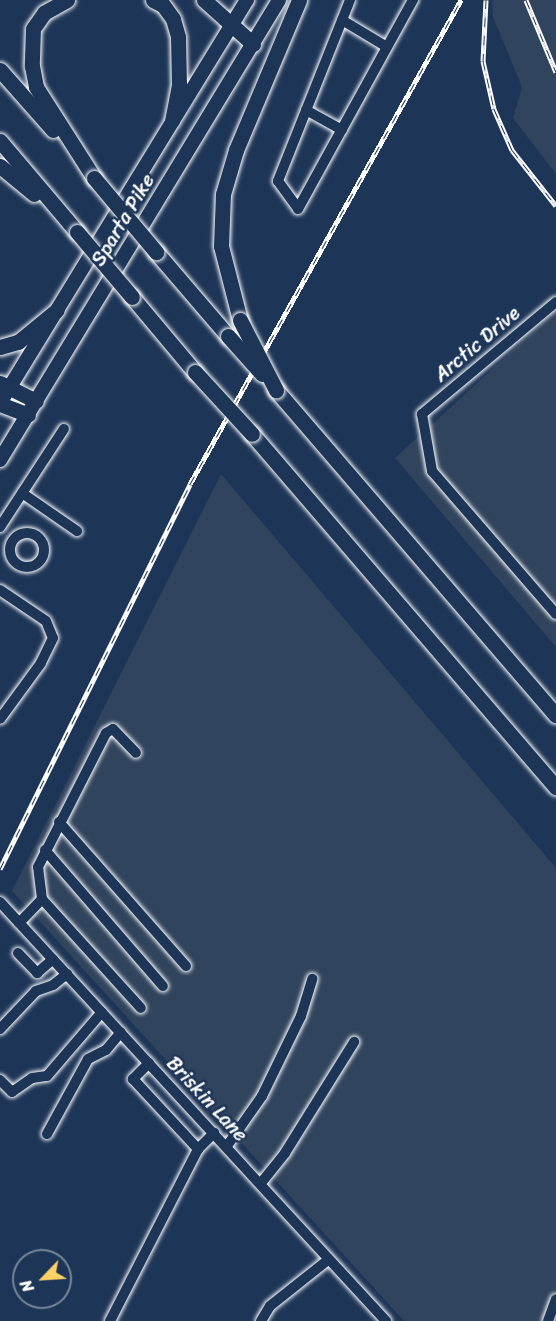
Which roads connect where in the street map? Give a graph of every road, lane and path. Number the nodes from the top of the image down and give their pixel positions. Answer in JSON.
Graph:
{"nodes":[{"id":1,"x":67,"y":0,"type":"edge"},
{"id":2,"x":153,"y":0,"type":"edge"},
{"id":3,"x":204,"y":0,"type":"edge"},
{"id":4,"x":247,"y":0,"type":"edge"},
{"id":5,"x":279,"y":0,"type":"edge"},
{"id":6,"x":299,"y":0,"type":"edge"},
{"id":7,"x":350,"y":0,"type":"edge"},
{"id":8,"x":413,"y":0,"type":"edge"},
{"id":9,"x":342,"y":20,"type":"junction"},
{"id":10,"x":233,"y":23,"type":"junction"},
{"id":11,"x":254,"y":44,"type":"junction"},
{"id":12,"x":387,"y":47,"type":"junction"},
{"id":13,"x":0,"y":70,"type":"edge"},
{"id":14,"x":306,"y":110,"type":"junction"},
{"id":15,"x":172,"y":120,"type":"junction"},
{"id":16,"x":342,"y":130,"type":"junction"},
{"id":17,"x":0,"y":141,"type":"edge"},
{"id":18,"x":0,"y":166,"type":"edge"},
{"id":19,"x":94,"y":178,"type":"junction"},
{"id":20,"x":76,"y":232,"type":"junction"},
{"id":21,"x":555,"y":305,"type":"edge"},
{"id":22,"x":57,"y":310,"type":"junction"},
{"id":23,"x":0,"y":347,"type":"edge"},
{"id":24,"x":4,"y":385,"type":"edge"},
{"id":25,"x":276,"y":390,"type":"junction"},
{"id":26,"x":36,"y":401,"type":"junction"},
{"id":27,"x":0,"y":403,"type":"edge"},
{"id":28,"x":28,"y":415,"type":"junction"},
{"id":29,"x":64,"y":429,"type":"dead end"},
{"id":30,"x":0,"y":460,"type":"edge"},
{"id":31,"x":22,"y":493,"type":"junction"},
{"id":32,"x":0,"y":527,"type":"edge"},
{"id":33,"x":77,"y":531,"type":"dead end"},
{"id":34,"x":0,"y":534,"type":"edge"},
{"id":35,"x":12,"y":543,"type":"dead end"},
{"id":36,"x":0,"y":590,"type":"edge"},
{"id":37,"x":556,"y":614,"type":"edge"},
{"id":38,"x":556,"y":715,"type":"edge"},
{"id":39,"x":0,"y":719,"type":"edge"},
{"id":40,"x":136,"y":753,"type":"dead end"},
{"id":41,"x":556,"y":787,"type":"edge"},
{"id":42,"x":59,"y":822,"type":"junction"},
{"id":43,"x":45,"y":850,"type":"junction"},
{"id":44,"x":42,"y":899,"type":"junction"},
{"id":45,"x":0,"y":902,"type":"edge"},
{"id":46,"x":19,"y":923,"type":"junction"},
{"id":47,"x":18,"y":953,"type":"dead end"},
{"id":48,"x":53,"y":959,"type":"junction"},
{"id":49,"x":186,"y":966,"type":"dead end"},
{"id":50,"x":67,"y":974,"type":"junction"},
{"id":51,"x":312,"y":980,"type":"dead end"},
{"id":52,"x":163,"y":986,"type":"dead end"},
{"id":53,"x":141,"y":1008,"type":"dead end"},
{"id":54,"x":102,"y":1012,"type":"junction"},
{"id":55,"x":0,"y":1029,"type":"edge"},
{"id":56,"x":121,"y":1032,"type":"junction"},
{"id":57,"x":354,"y":1042,"type":"dead end"},
{"id":58,"x":149,"y":1063,"type":"junction"},
{"id":59,"x":0,"y":1080,"type":"edge"},
{"id":60,"x":214,"y":1133,"type":"junction"},
{"id":61,"x":47,"y":1134,"type":"dead end"},
{"id":62,"x":227,"y":1146,"type":"junction"},
{"id":63,"x":198,"y":1149,"type":"junction"},
{"id":64,"x":261,"y":1183,"type":"junction"},
{"id":65,"x":329,"y":1259,"type":"junction"},
{"id":66,"x":556,"y":1299,"type":"edge"},
{"id":67,"x":110,"y":1321,"type":"edge"},
{"id":68,"x":261,"y":1321,"type":"edge"},
{"id":69,"x":386,"y":1321,"type":"edge"},
{"id":70,"x":548,"y":1321,"type":"edge"}],
"edges":[{"from":1,"to":19,"type":"highway"},
{"from":2,"to":15,"type":"highway"},
{"from":3,"to":10,"type":"highway"},
{"from":4,"to":10,"type":"main road","name":"Sparta Pike"},
{"from":5,"to":11,"type":"main road","name":"Sparta Pike"},
{"from":6,"to":25,"type":"highway","bridge":true},
{"from":7,"to":9,"type":"street"},
{"from":8,"to":12,"type":"street"},
{"from":9,"to":12,"type":"street"},
{"from":9,"to":14,"type":"street"},
{"from":10,"to":11,"type":"highway"},
{"from":10,"to":15,"type":"main road","name":"Sparta Pike"},
{"from":11,"to":26,"type":"main road","name":"Sparta Pike"},
{"from":12,"to":16,"type":"street"},
{"from":13,"to":19,"type":"highway"},
{"from":14,"to":16,"type":"street"},
{"from":14,"to":16,"type":"street"},
{"from":15,"to":22,"type":"main road","name":"Sparta Pike"},
{"from":17,"to":20,"type":"highway"},
{"from":18,"to":20,"type":"highway"},
{"from":19,"to":25,"type":"highway","bridge":true},
{"from":20,"to":41,"type":"highway","bridge":true},
{"from":21,"to":37,"type":"street","name":"Arctic Drive"},
{"from":22,"to":23,"type":"highway"},
{"from":22,"to":24,"type":"main road","name":"Sparta Pike"},
{"from":24,"to":26,"type":"highway"},
{"from":24,"to":27,"type":"main road","name":"Sparta Pike"},
{"from":25,"to":38,"type":"highway"},
{"from":26,"to":28,"type":"main road","name":"Sparta Pike"},
{"from":27,"to":28,"type":"highway"},
{"from":28,"to":30,"type":"main road","name":"Sparta Pike"},
{"from":29,"to":31,"type":"street"},
{"from":31,"to":32,"type":"street"},
{"from":31,"to":33,"type":"street"},
{"from":34,"to":35,"type":"street"},
{"from":36,"to":39,"type":"street"},
{"from":40,"to":42,"type":"street"},
{"from":42,"to":43,"type":"street"},
{"from":42,"to":49,"type":"street"},
{"from":43,"to":44,"type":"street"},
{"from":43,"to":52,"type":"street"},
{"from":44,"to":46,"type":"street"},
{"from":44,"to":53,"type":"street"},
{"from":45,"to":46,"type":"street","name":"Briskin Lane"},
{"from":46,"to":48,"type":"street","name":"Briskin Lane"},
{"from":47,"to":48,"type":"street"},
{"from":48,"to":50,"type":"street","name":"Briskin Lane"},
{"from":50,"to":54,"type":"street","name":"Briskin Lane"},
{"from":50,"to":55,"type":"street"},
{"from":51,"to":62,"type":"street"},
{"from":54,"to":56,"type":"street","name":"Briskin Lane"},
{"from":54,"to":59,"type":"street"},
{"from":56,"to":58,"type":"street","name":"Briskin Lane"},
{"from":56,"to":61,"type":"street"},
{"from":57,"to":64,"type":"street"},
{"from":58,"to":60,"type":"street","name":"Briskin Lane"},
{"from":58,"to":63,"type":"street"},
{"from":60,"to":62,"type":"street","name":"Briskin Lane"},
{"from":60,"to":63,"type":"street"},
{"from":62,"to":64,"type":"street","name":"Briskin Lane"},
{"from":63,"to":67,"type":"street"},
{"from":64,"to":65,"type":"street","name":"Briskin Lane"},
{"from":65,"to":68,"type":"street"},
{"from":65,"to":69,"type":"street","name":"Briskin Lane"},
{"from":66,"to":70,"type":"street"}]}
